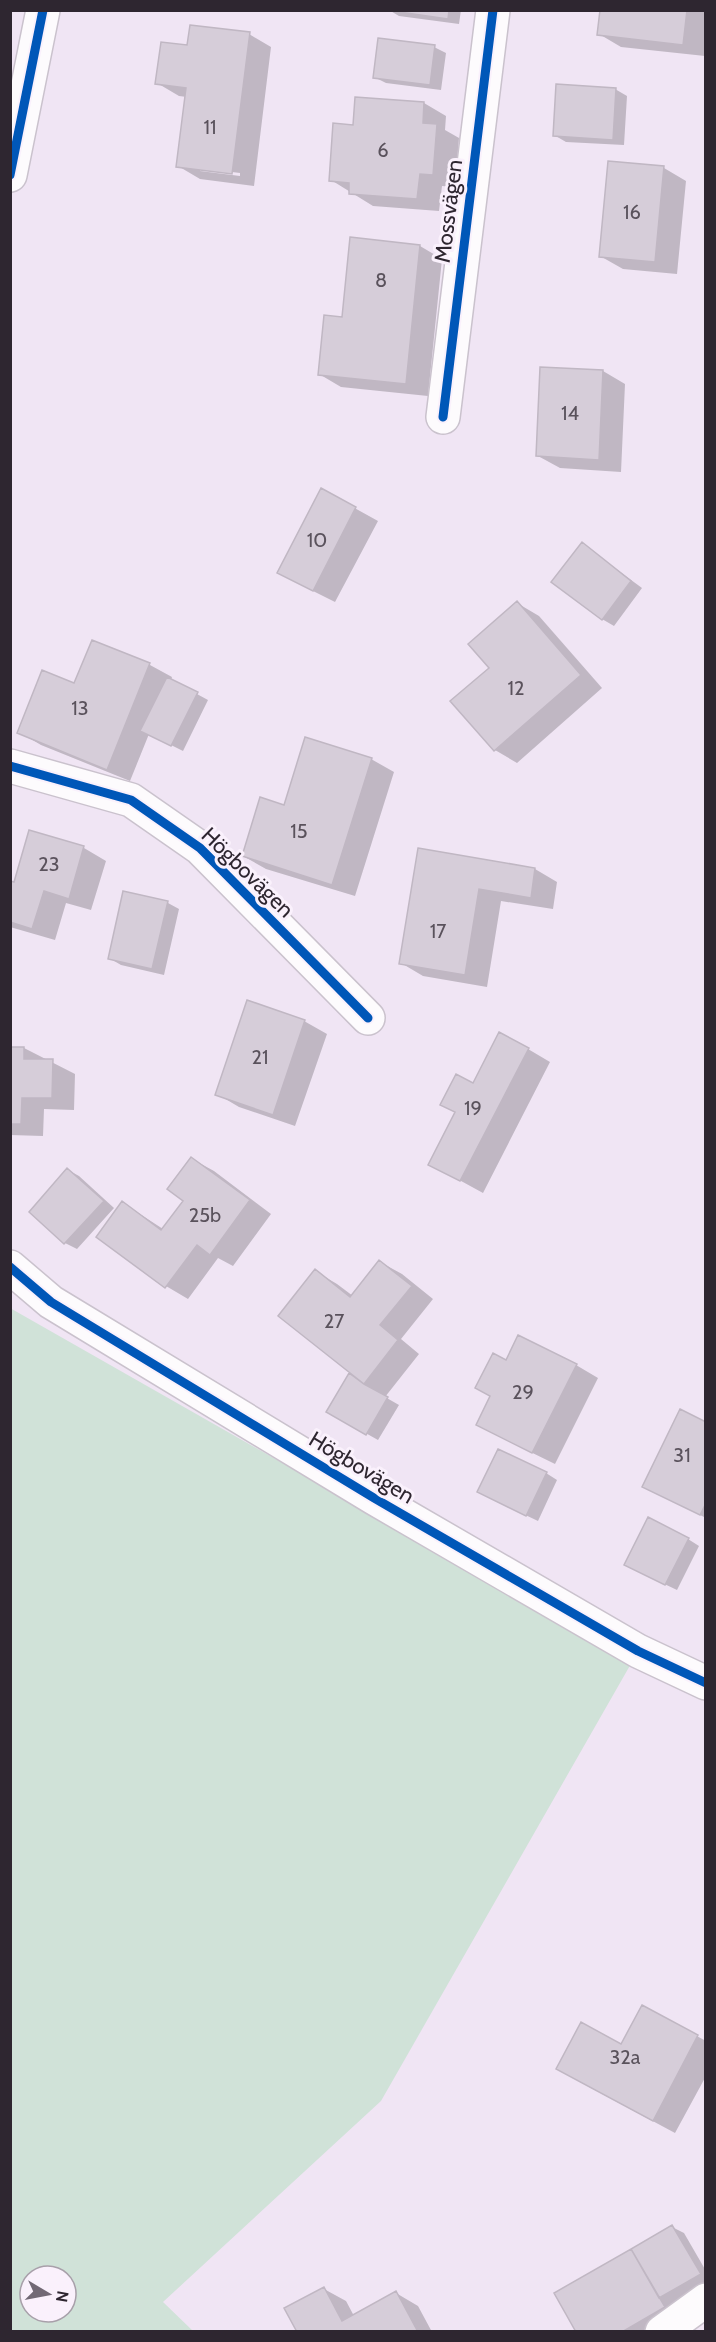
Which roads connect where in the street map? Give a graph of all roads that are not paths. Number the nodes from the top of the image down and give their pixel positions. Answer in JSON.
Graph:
{"nodes":[{"id":1,"x":43,"y":10,"type":"edge"},
{"id":2,"x":493,"y":10,"type":"edge"},
{"id":3,"x":10,"y":175,"type":"edge"},
{"id":4,"x":442,"y":417,"type":"dead end"},
{"id":5,"x":10,"y":766,"type":"edge"},
{"id":6,"x":368,"y":1018,"type":"dead end"},
{"id":7,"x":10,"y":1267,"type":"edge"},
{"id":8,"x":705,"y":1683,"type":"edge"},
{"id":9,"x":705,"y":2300,"type":"edge"},
{"id":10,"x":662,"y":2331,"type":"edge"}],
"edges":[{"from":1,"to":3,"type":"street"},
{"from":2,"to":4,"type":"street","name":"Mossvägen"},
{"from":5,"to":6,"type":"street","name":"Högbovägen"},
{"from":7,"to":8,"type":"street","name":"Högbovägen"},
{"from":9,"to":10,"type":"street"}]}
